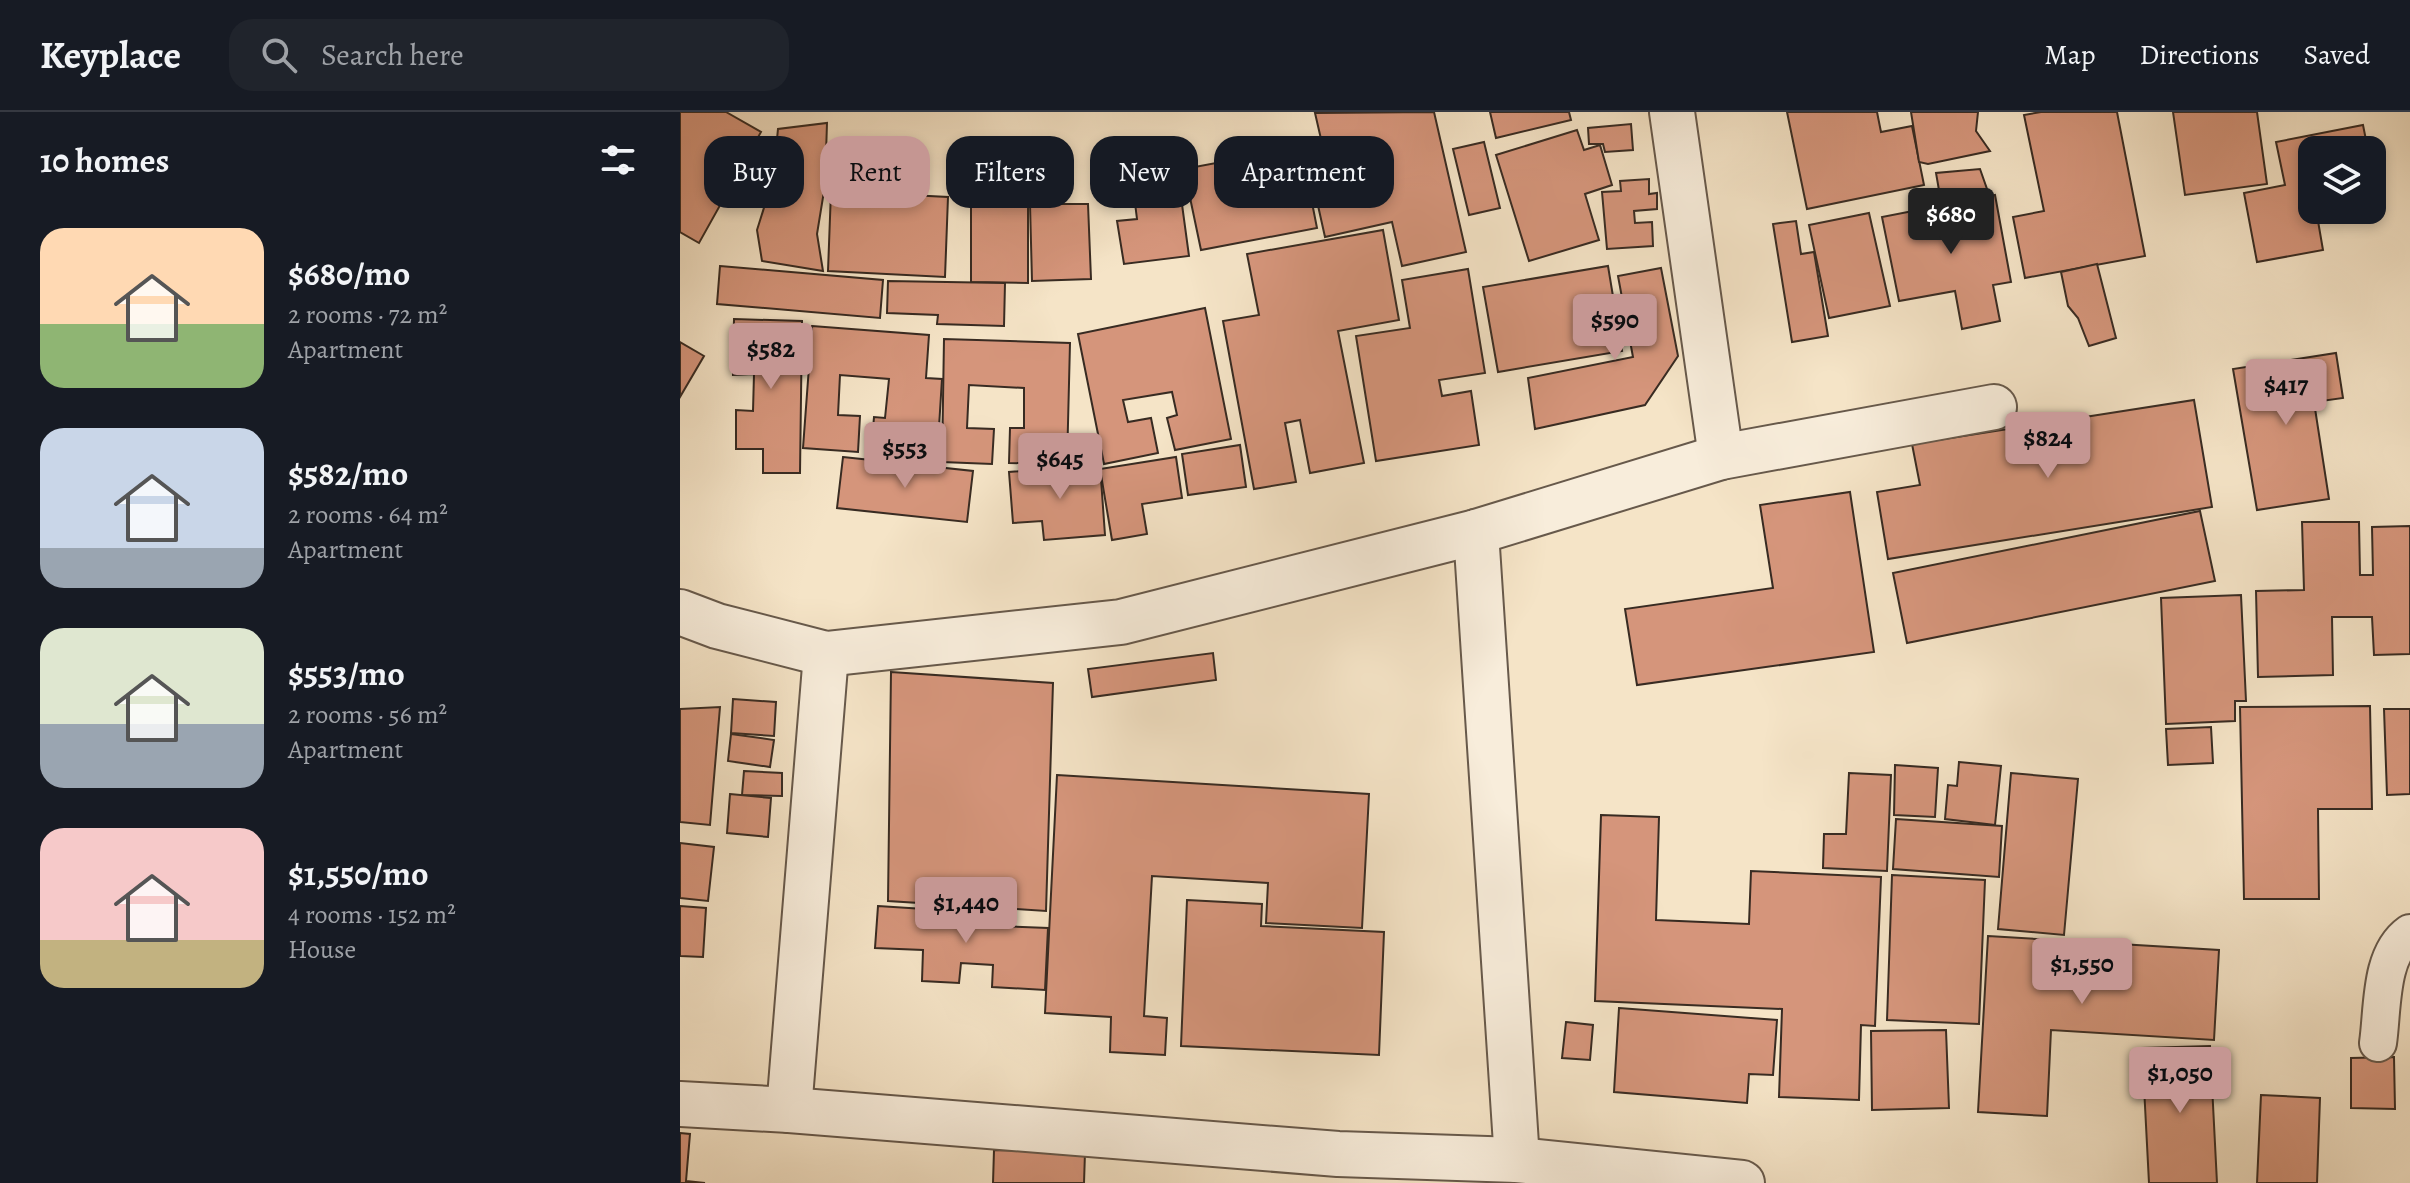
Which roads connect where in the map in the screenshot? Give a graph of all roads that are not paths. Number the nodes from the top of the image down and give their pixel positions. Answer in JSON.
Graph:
{"nodes":[{"id":1,"x":1672,"y":112,"type":"edge"},
{"id":2,"x":1994,"y":407,"type":"dead end"},
{"id":3,"x":1721,"y":457,"type":"junction"},
{"id":4,"x":1476,"y":532,"type":"junction"},
{"id":5,"x":680,"y":612,"type":"edge"},
{"id":6,"x":826,"y":654,"type":"junction"},
{"id":7,"x":2410,"y":933,"type":"edge"},
{"id":8,"x":2378,"y":1043,"type":"dead end"},
{"id":9,"x":680,"y":1104,"type":"edge"},
{"id":10,"x":789,"y":1110,"type":"junction"},
{"id":11,"x":1517,"y":1160,"type":"junction"},
{"id":12,"x":1337,"y":1168,"type":"edge"},
{"id":13,"x":1742,"y":1183,"type":"edge"}],
"edges":[{"from":1,"to":3,"type":"street"},
{"from":2,"to":3,"type":"street"},
{"from":3,"to":4,"type":"street"},
{"from":4,"to":6,"type":"street"},
{"from":4,"to":11,"type":"street"},
{"from":5,"to":6,"type":"street"},
{"from":6,"to":10,"type":"street"},
{"from":7,"to":8,"type":"lane"},
{"from":9,"to":10,"type":"street"},
{"from":10,"to":12,"type":"street"},
{"from":11,"to":12,"type":"street"},
{"from":11,"to":13,"type":"street"}]}
